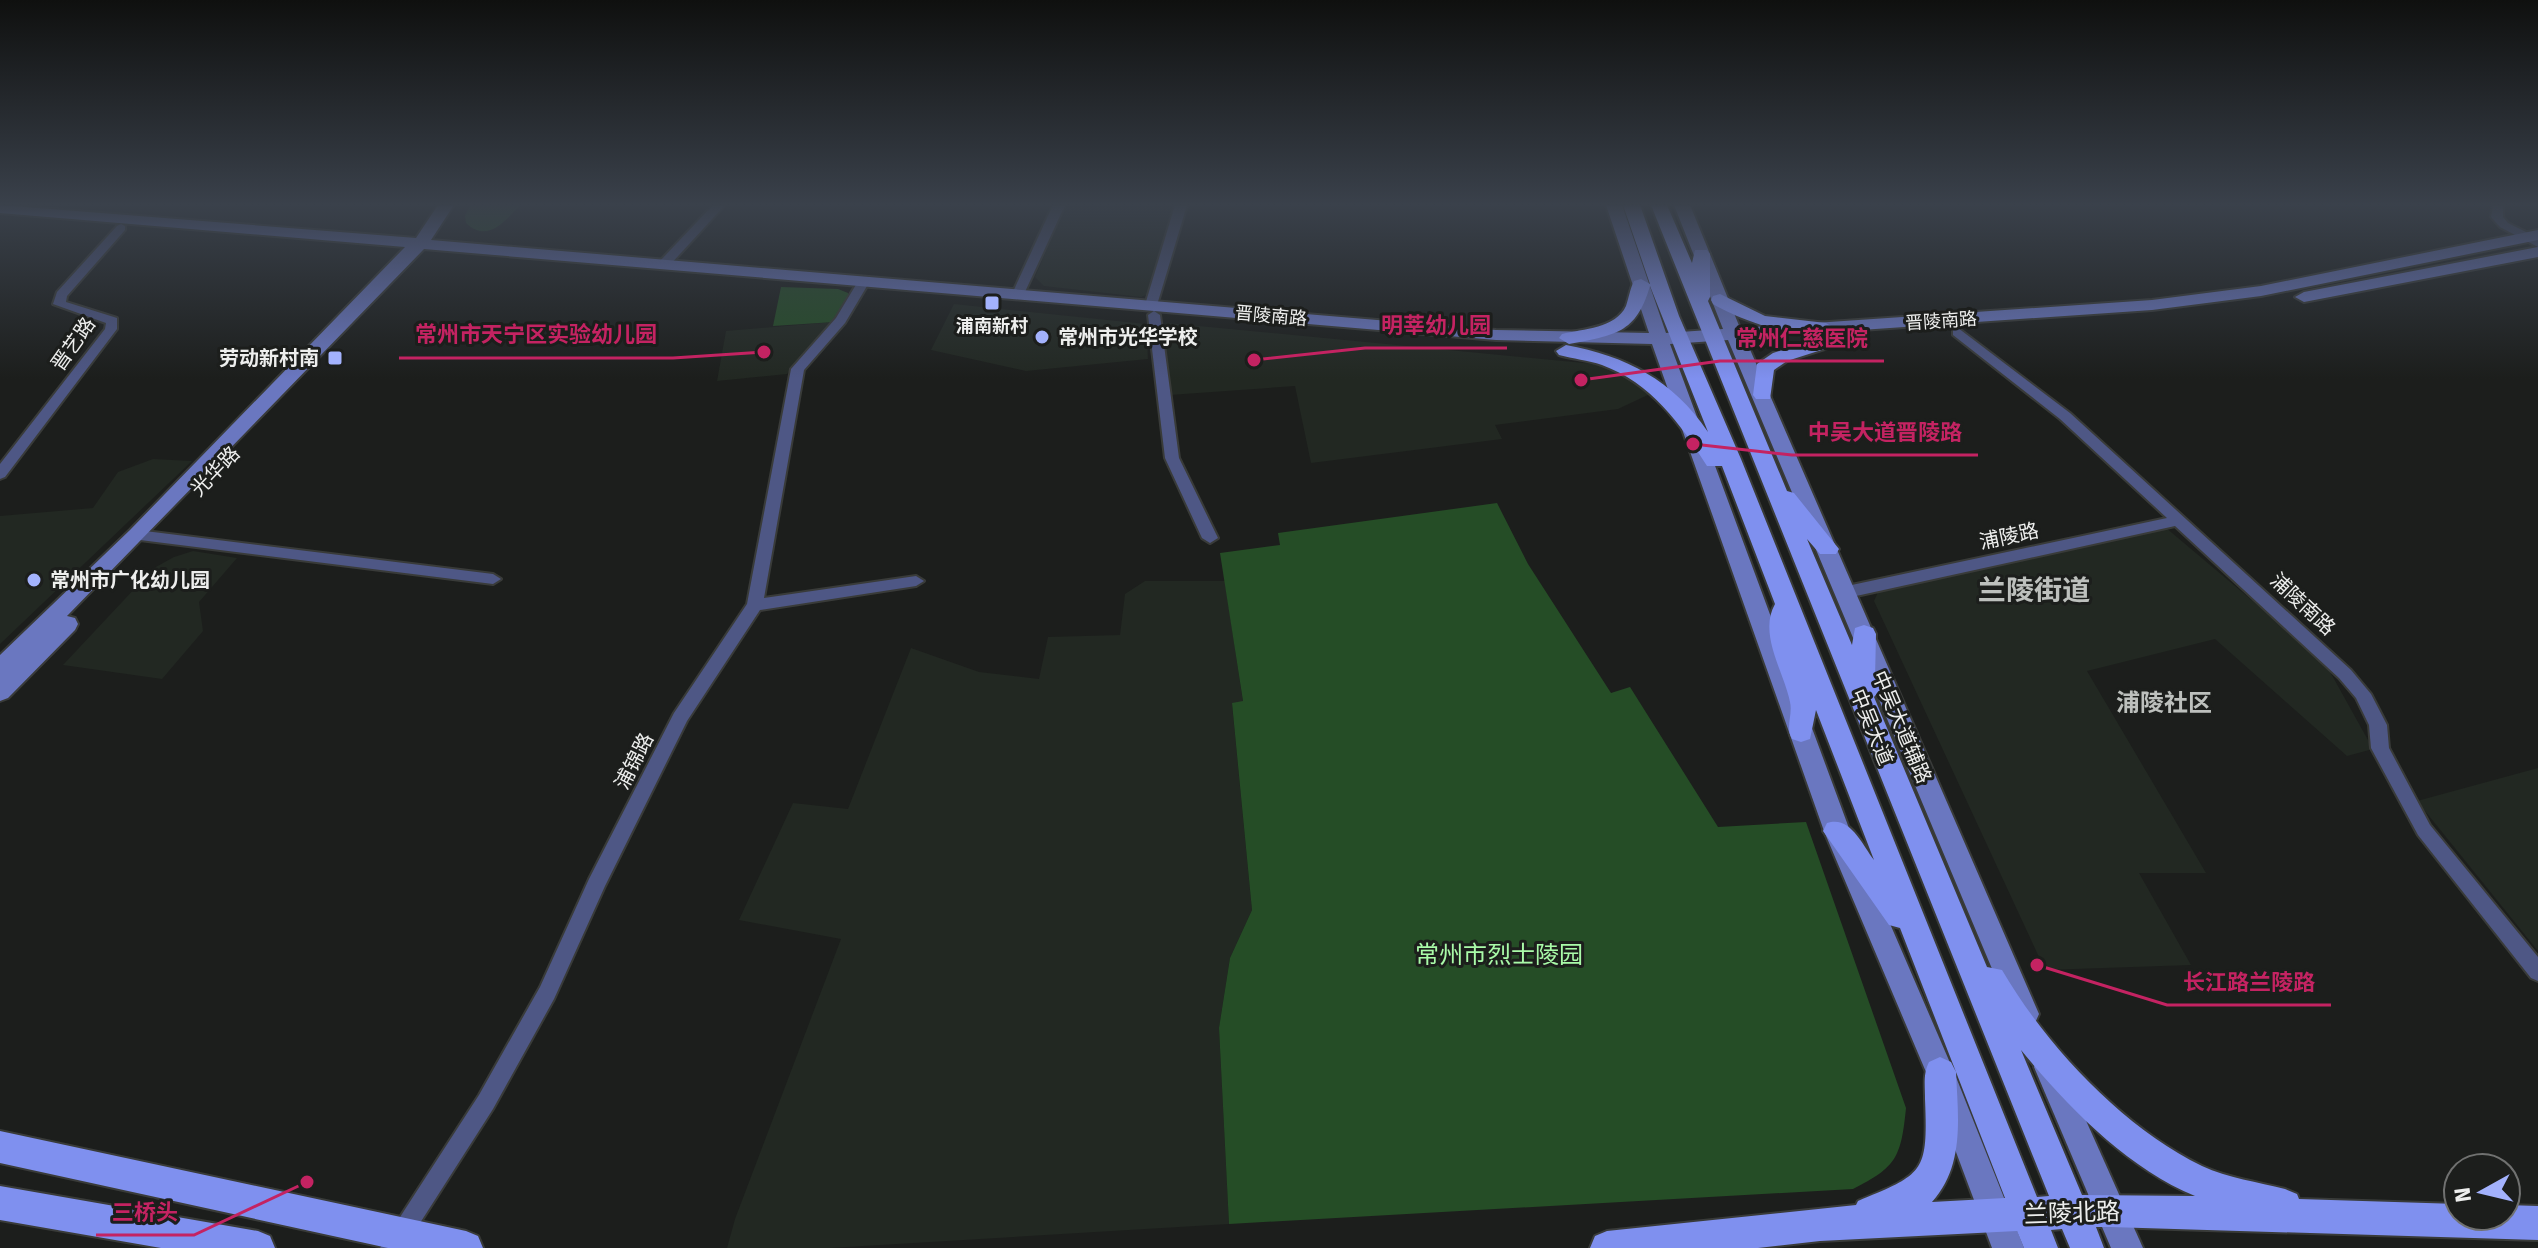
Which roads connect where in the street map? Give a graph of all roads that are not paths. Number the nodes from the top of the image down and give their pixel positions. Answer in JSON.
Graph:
{"nodes":[{"id":1,"x":89,"y":263,"type":"edge"},
{"id":2,"x":402,"y":263,"type":"edge"},
{"id":3,"x":589,"y":263,"type":"edge"},
{"id":4,"x":650,"y":263,"type":"edge"},
{"id":5,"x":1032,"y":263,"type":"edge"},
{"id":6,"x":1165,"y":263,"type":"edge"},
{"id":7,"x":1634,"y":263,"type":"edge"},
{"id":8,"x":1649,"y":263,"type":"edge"},
{"id":9,"x":1663,"y":263,"type":"edge"},
{"id":10,"x":1683,"y":263,"type":"edge"},
{"id":11,"x":1701,"y":263,"type":"edge"},
{"id":12,"x":1705,"y":263,"type":"edge"},
{"id":13,"x":2416,"y":263,"type":"edge"},
{"id":14,"x":2444,"y":263,"type":"edge"},
{"id":15,"x":664,"y":264,"type":"joint"},
{"id":16,"x":862,"y":284,"type":"junction"},
{"id":17,"x":1641,"y":285,"type":"junction"},
{"id":18,"x":1693,"y":288,"type":"junction"},
{"id":19,"x":1018,"y":294,"type":"junction"},
{"id":20,"x":1720,"y":300,"type":"junction"},
{"id":21,"x":1701,"y":308,"type":"junction"},
{"id":22,"x":1152,"y":310,"type":"junction"},
{"id":23,"x":1958,"y":332,"type":"junction"},
{"id":24,"x":1828,"y":335,"type":"junction"},
{"id":25,"x":1726,"y":342,"type":"junction"},
{"id":26,"x":1567,"y":344,"type":"junction"},
{"id":27,"x":1672,"y":345,"type":"junction"},
{"id":28,"x":1699,"y":383,"type":"junction"},
{"id":29,"x":1763,"y":395,"type":"junction"},
{"id":30,"x":1687,"y":416,"type":"junction"},
{"id":31,"x":1754,"y":442,"type":"junction"},
{"id":32,"x":0,"y":474,"type":"edge"},
{"id":33,"x":1743,"y":494,"type":"junction"},
{"id":34,"x":2180,"y":520,"type":"junction"},
{"id":35,"x":144,"y":536,"type":"junction"},
{"id":36,"x":1210,"y":538,"type":"dead end"},
{"id":37,"x":1828,"y":549,"type":"junction"},
{"id":38,"x":1804,"y":562,"type":"junction"},
{"id":39,"x":493,"y":579,"type":"dead end"},
{"id":40,"x":916,"y":581,"type":"dead end"},
{"id":41,"x":1847,"y":592,"type":"junction"},
{"id":42,"x":1785,"y":600,"type":"junction"},
{"id":43,"x":755,"y":605,"type":"junction"},
{"id":44,"x":1864,"y":634,"type":"junction"},
{"id":45,"x":0,"y":669,"type":"edge"},
{"id":46,"x":0,"y":692,"type":"edge"},
{"id":47,"x":1801,"y":732,"type":"junction"},
{"id":48,"x":1885,"y":758,"type":"junction"},
{"id":49,"x":1837,"y":831,"type":"junction"},
{"id":50,"x":1941,"y":895,"type":"junction"},
{"id":51,"x":1921,"y":947,"type":"junction"},
{"id":52,"x":2538,"y":972,"type":"edge"},
{"id":53,"x":2040,"y":1049,"type":"junction"},
{"id":54,"x":1940,"y":1072,"type":"junction"},
{"id":55,"x":2024,"y":1097,"type":"junction"},
{"id":56,"x":1982,"y":1100,"type":"junction"},
{"id":57,"x":0,"y":1147,"type":"edge"},
{"id":58,"x":0,"y":1203,"type":"edge"},
{"id":59,"x":2110,"y":1210,"type":"junction"},
{"id":60,"x":2072,"y":1212,"type":"junction"},
{"id":61,"x":2011,"y":1215,"type":"junction"},
{"id":62,"x":2318,"y":1216,"type":"junction"},
{"id":63,"x":2538,"y":1223,"type":"edge"},
{"id":64,"x":1820,"y":1224,"type":"junction"},
{"id":65,"x":395,"y":1240,"type":"edge"},
{"id":66,"x":258,"y":1248,"type":"edge"},
{"id":67,"x":466,"y":1248,"type":"edge"},
{"id":68,"x":1607,"y":1248,"type":"edge"},
{"id":69,"x":2008,"y":1248,"type":"edge"},
{"id":70,"x":2041,"y":1248,"type":"edge"},
{"id":71,"x":2087,"y":1248,"type":"edge"},
{"id":72,"x":2127,"y":1248,"type":"edge"}],
"edges":[{"from":1,"to":32,"type":"street","name":"晋艺路"},
{"from":2,"to":35,"type":"main road","name":"光华路"},
{"from":3,"to":16,"type":"main road","name":"晋陵南路"},
{"from":4,"to":15,"type":"main road","name":"晋陵南路"},
{"from":5,"to":19,"type":"street"},
{"from":6,"to":22,"type":"street"},
{"from":7,"to":17,"type":"main road"},
{"from":8,"to":27,"type":"main road","name":"中吴大道"},
{"from":9,"to":18,"type":"main road"},
{"from":10,"to":18,"type":"main road","name":"中吴大道"},
{"from":11,"to":21,"type":"main road"},
{"from":12,"to":20,"type":"main road","name":"中吴大道辅路"},
{"from":13,"to":24,"type":"main road","name":"晋陵南路"},
{"from":14,"to":23,"type":"main road","name":"晋陵南路"},
{"from":15,"to":16,"type":"main road","name":"晋陵南路"},
{"from":16,"to":19,"type":"main road","name":"晋陵南路"},
{"from":16,"to":22,"type":"main road","name":"晋陵南路"},
{"from":16,"to":43,"type":"street","name":"浦锦路"},
{"from":17,"to":26,"type":"main road"},
{"from":17,"to":27,"type":"main road"},
{"from":18,"to":21,"type":"main road","name":"中吴大道"},
{"from":19,"to":22,"type":"main road","name":"晋陵南路"},
{"from":20,"to":24,"type":"main road"},
{"from":20,"to":25,"type":"main road","name":"中吴大道辅路"},
{"from":21,"to":25,"type":"main road","name":"中吴大道"},
{"from":22,"to":26,"type":"main road","name":"晋陵南路"},
{"from":22,"to":36,"type":"street"},
{"from":23,"to":24,"type":"main road","name":"晋陵南路"},
{"from":23,"to":34,"type":"street","name":"浦陵南路"},
{"from":24,"to":25,"type":"main road","name":"晋陵南路"},
{"from":24,"to":29,"type":"main road"},
{"from":25,"to":27,"type":"main road","name":"晋陵南路"},
{"from":25,"to":29,"type":"main road","name":"中吴大道辅路"},
{"from":25,"to":31,"type":"main road","name":"中吴大道"},
{"from":26,"to":27,"type":"main road","name":"晋陵南路"},
{"from":26,"to":30,"type":"main road"},
{"from":27,"to":28,"type":"main road","name":"中吴大道"},
{"from":27,"to":30,"type":"main road"},
{"from":28,"to":33,"type":"main road","name":"中吴大道"},
{"from":28,"to":38,"type":"main road"},
{"from":29,"to":37,"type":"main road","name":"中吴大道辅路"},
{"from":30,"to":33,"type":"main road"},
{"from":30,"to":47,"type":"main road"},
{"from":31,"to":37,"type":"main road"},
{"from":31,"to":38,"type":"main road","name":"中吴大道"},
{"from":33,"to":42,"type":"main road","name":"中吴大道"},
{"from":34,"to":41,"type":"street","name":"浦陵路"},
{"from":34,"to":52,"type":"street","name":"浦陵南路"},
{"from":35,"to":39,"type":"street"},
{"from":35,"to":45,"type":"main road","name":"光华路"},
{"from":35,"to":46,"type":"main road","name":"光华路"},
{"from":37,"to":41,"type":"main road","name":"中吴大道辅路"},
{"from":38,"to":48,"type":"main road","name":"中吴大道"},
{"from":40,"to":43,"type":"street"},
{"from":41,"to":44,"type":"main road","name":"中吴大道辅路"},
{"from":42,"to":47,"type":"main road"},
{"from":42,"to":51,"type":"main road","name":"中吴大道"},
{"from":43,"to":65,"type":"street","name":"浦锦路"},
{"from":44,"to":48,"type":"main road"},
{"from":44,"to":53,"type":"main road","name":"中吴大道辅路"},
{"from":47,"to":49,"type":"main road"},
{"from":48,"to":50,"type":"main road","name":"中吴大道"},
{"from":49,"to":51,"type":"main road"},
{"from":49,"to":54,"type":"main road"},
{"from":50,"to":53,"type":"main road"},
{"from":50,"to":55,"type":"main road","name":"中吴大道"},
{"from":51,"to":56,"type":"main road","name":"中吴大道"},
{"from":53,"to":59,"type":"main road","name":"中吴大道辅路"},
{"from":53,"to":62,"type":"main road"},
{"from":54,"to":61,"type":"main road"},
{"from":54,"to":64,"type":"main road"},
{"from":55,"to":56,"type":"main road"},
{"from":55,"to":60,"type":"main road","name":"中吴大道"},
{"from":56,"to":61,"type":"main road","name":"中吴大道"},
{"from":57,"to":65,"type":"main road"},
{"from":58,"to":66,"type":"main road"},
{"from":59,"to":60,"type":"main road","name":"兰陵北路"},
{"from":59,"to":62,"type":"main road","name":"兰陵北路"},
{"from":59,"to":72,"type":"main road","name":"中吴大道辅路"},
{"from":60,"to":61,"type":"main road","name":"兰陵北路"},
{"from":60,"to":71,"type":"main road","name":"中吴大道"},
{"from":61,"to":64,"type":"main road","name":"兰陵北路"},
{"from":61,"to":69,"type":"main road"},
{"from":61,"to":70,"type":"main road","name":"中吴大道"},
{"from":62,"to":63,"type":"main road","name":"兰陵北路"},
{"from":64,"to":68,"type":"main road","name":"兰陵北路"},
{"from":65,"to":67,"type":"main road"}]}
